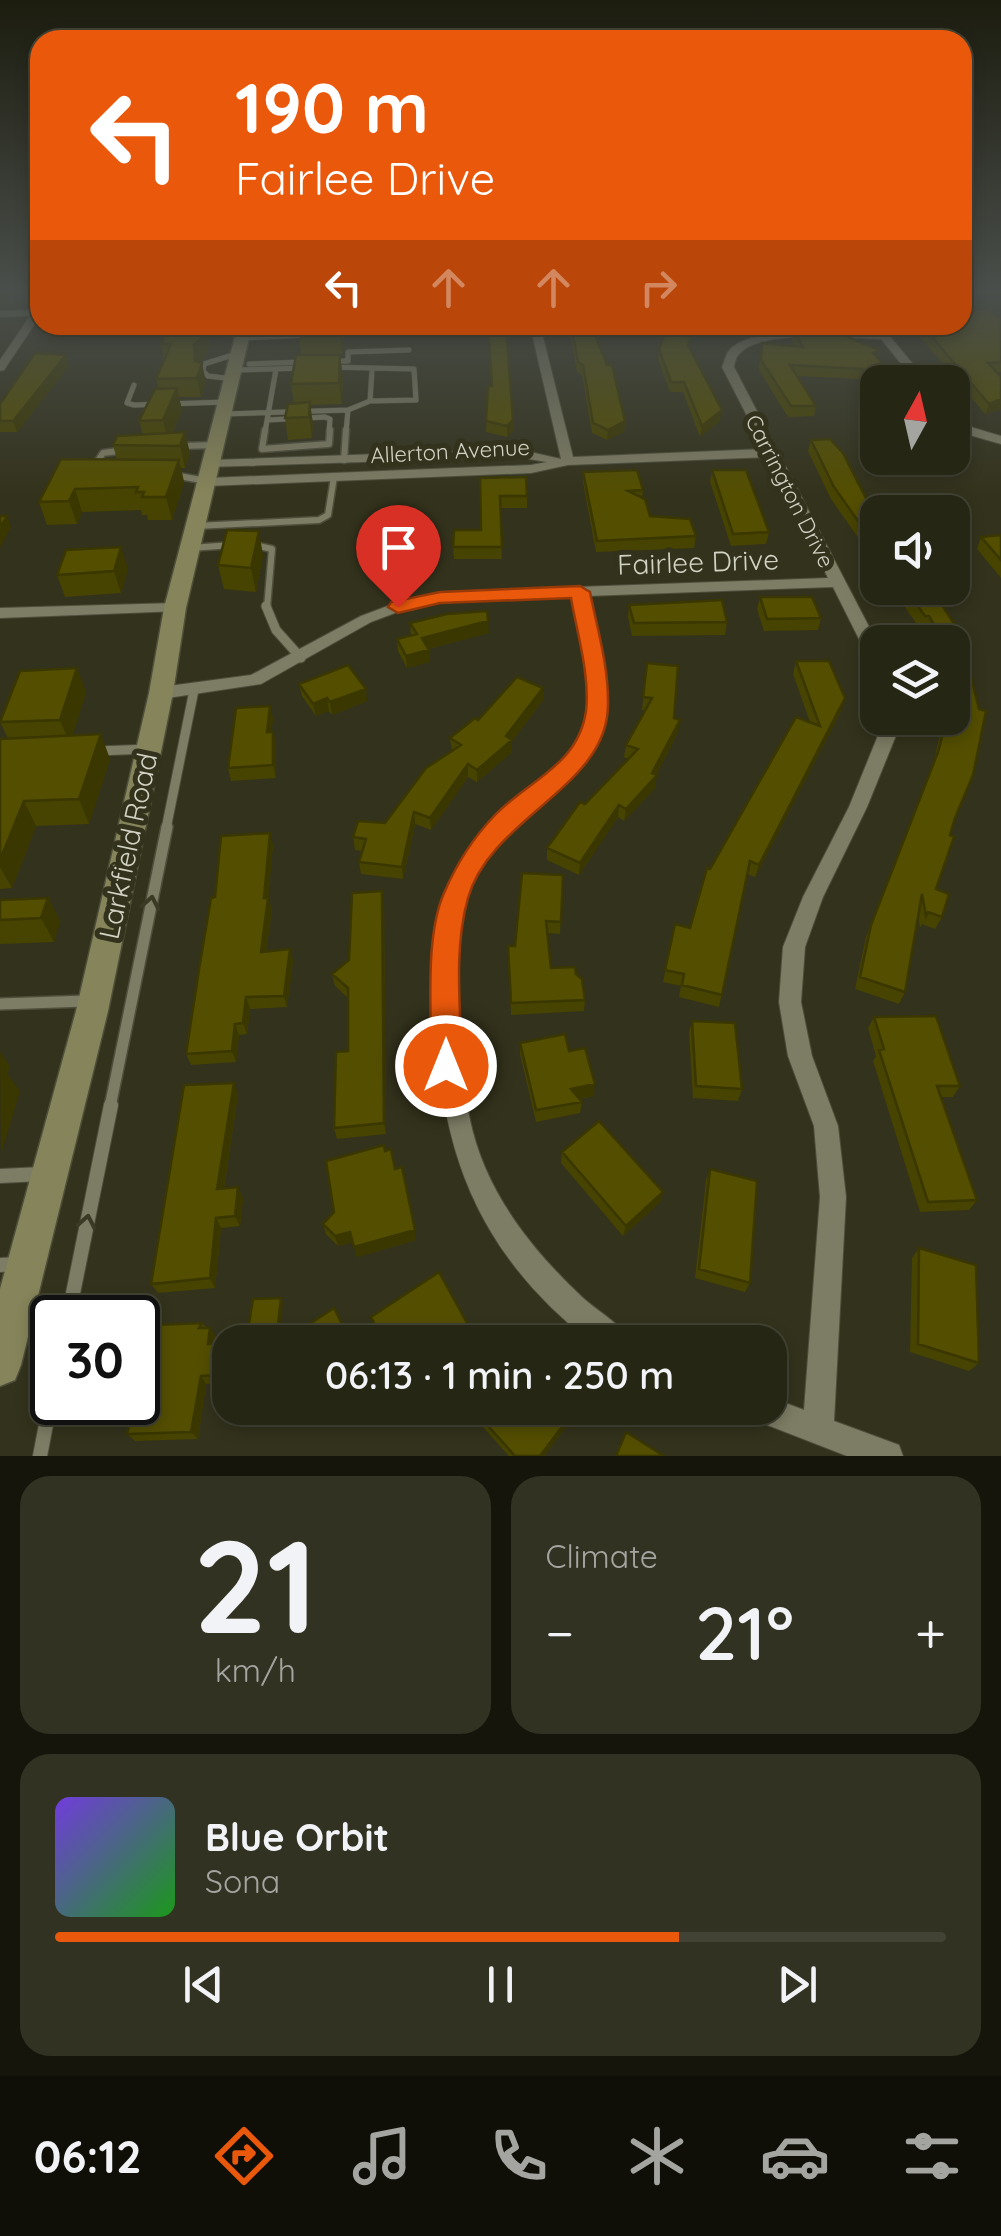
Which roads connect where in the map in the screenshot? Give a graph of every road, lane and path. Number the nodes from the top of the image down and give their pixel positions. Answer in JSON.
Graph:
{"nodes":[{"id":1,"x":278,"y":359,"type":"edge"},
{"id":2,"x":348,"y":359,"type":"edge"},
{"id":3,"x":543,"y":359,"type":"edge"},
{"id":4,"x":727,"y":359,"type":"edge"},
{"id":5,"x":330,"y":361,"type":"edge"},
{"id":6,"x":313,"y":362,"type":"edge"},
{"id":7,"x":277,"y":366,"type":"junction"},
{"id":8,"x":235,"y":368,"type":"edge"},
{"id":9,"x":372,"y":370,"type":"junction"},
{"id":10,"x":134,"y":385,"type":"dead end"},
{"id":11,"x":370,"y":402,"type":"junction"},
{"id":12,"x":348,"y":410,"type":"junction"},
{"id":13,"x":268,"y":416,"type":"junction"},
{"id":14,"x":970,"y":432,"type":"edge"},
{"id":15,"x":1001,"y":440,"type":"edge"},
{"id":16,"x":163,"y":447,"type":"edge"},
{"id":17,"x":132,"y":449,"type":"edge"},
{"id":18,"x":770,"y":453,"type":"junction"},
{"id":19,"x":340,"y":460,"type":"junction"},
{"id":20,"x":568,"y":461,"type":"junction"},
{"id":21,"x":212,"y":463,"type":"junction"},
{"id":22,"x":103,"y":476,"type":"edge"},
{"id":23,"x":168,"y":476,"type":"edge"},
{"id":24,"x":334,"y":477,"type":"junction"},
{"id":25,"x":193,"y":537,"type":"junction"},
{"id":26,"x":837,"y":582,"type":"junction"},
{"id":27,"x":580,"y":592,"type":"junction"},
{"id":28,"x":263,"y":594,"type":"joint"},
{"id":29,"x":175,"y":608,"type":"junction"},
{"id":30,"x":0,"y":613,"type":"edge"},
{"id":31,"x":860,"y":626,"type":"edge"},
{"id":32,"x":302,"y":658,"type":"junction"},
{"id":33,"x":194,"y":690,"type":"junction"},
{"id":34,"x":161,"y":693,"type":"junction"},
{"id":35,"x":888,"y":735,"type":"edge"},
{"id":36,"x":149,"y":748,"type":"junction"},
{"id":37,"x":89,"y":752,"type":"edge"},
{"id":38,"x":94,"y":1001,"type":"junction"},
{"id":39,"x":0,"y":1004,"type":"edge"},
{"id":40,"x":50,"y":1174,"type":"junction"},
{"id":41,"x":0,"y":1176,"type":"edge"},
{"id":42,"x":13,"y":1264,"type":"edge"},
{"id":43,"x":73,"y":1295,"type":"edge"},
{"id":44,"x":591,"y":1325,"type":"edge"},
{"id":45,"x":0,"y":1365,"type":"edge"},
{"id":46,"x":787,"y":1418,"type":"edge"},
{"id":47,"x":46,"y":1425,"type":"edge"},
{"id":48,"x":818,"y":1430,"type":"junction"},
{"id":49,"x":40,"y":1456,"type":"edge"},
{"id":50,"x":888,"y":1456,"type":"edge"}],
"edges":[{"from":1,"to":7,"type":"lane"},
{"from":2,"to":5,"type":"lane"},
{"from":3,"to":20,"type":"street"},
{"from":4,"to":18,"type":"street","name":"Carrington Drive"},
{"from":6,"to":7,"type":"lane"},
{"from":7,"to":8,"type":"lane"},
{"from":7,"to":9,"type":"lane"},
{"from":7,"to":13,"type":"lane"},
{"from":8,"to":8,"type":"lane"},
{"from":8,"to":10,"type":"lane"},
{"from":8,"to":13,"type":"lane"},
{"from":8,"to":21,"type":"main road","name":"Larkfield Road"},
{"from":9,"to":11,"type":"lane"},
{"from":9,"to":11,"type":"lane"},
{"from":11,"to":12,"type":"lane"},
{"from":12,"to":13,"type":"lane"},
{"from":12,"to":19,"type":"lane"},
{"from":13,"to":13,"type":"lane"},
{"from":14,"to":15,"type":"street"},
{"from":16,"to":21,"type":"lane"},
{"from":17,"to":22,"type":"lane"},
{"from":18,"to":20,"type":"street","name":"Allerton Avenue"},
{"from":18,"to":26,"type":"street","name":"Carrington Drive"},
{"from":19,"to":20,"type":"street","name":"Allerton Avenue"},
{"from":19,"to":21,"type":"street","name":"Allerton Avenue"},
{"from":19,"to":24,"type":"street","name":"Allerton Avenue"},
{"from":20,"to":24,"type":"street","name":"Allerton Avenue"},
{"from":21,"to":23,"type":"lane"},
{"from":21,"to":24,"type":"street","name":"Allerton Avenue"},
{"from":21,"to":25,"type":"main road","name":"Larkfield Road"},
{"from":24,"to":25,"type":"lane"},
{"from":25,"to":28,"type":"lane"},
{"from":25,"to":29,"type":"main road","name":"Larkfield Road"},
{"from":26,"to":27,"type":"street","name":"Fairlee Drive"},
{"from":26,"to":31,"type":"street","name":"Carrington Drive"},
{"from":27,"to":32,"type":"street","name":"Fairlee Drive"},
{"from":27,"to":44,"type":"street"},
{"from":28,"to":32,"type":"lane"},
{"from":29,"to":30,"type":"street"},
{"from":29,"to":34,"type":"main road","name":"Larkfield Road"},
{"from":32,"to":33,"type":"street","name":"Fairlee Drive"},
{"from":33,"to":34,"type":"street","name":"Fairlee Drive"},
{"from":43,"to":33,"type":"lane","one_way":true},
{"from":34,"to":36,"type":"main road","name":"Larkfield Road"},
{"from":35,"to":48,"type":"street"},
{"from":36,"to":37,"type":"lane"},
{"from":36,"to":38,"type":"main road","name":"Larkfield Road"},
{"from":38,"to":39,"type":"lane"},
{"from":38,"to":40,"type":"main road","name":"Larkfield Road"},
{"from":40,"to":41,"type":"lane"},
{"from":40,"to":42,"type":"main road","name":"Larkfield Road"},
{"from":42,"to":45,"type":"main road","name":"Larkfield Road"},
{"from":46,"to":48,"type":"street"},
{"from":47,"to":49,"type":"lane"},
{"from":48,"to":50,"type":"street"}]}
